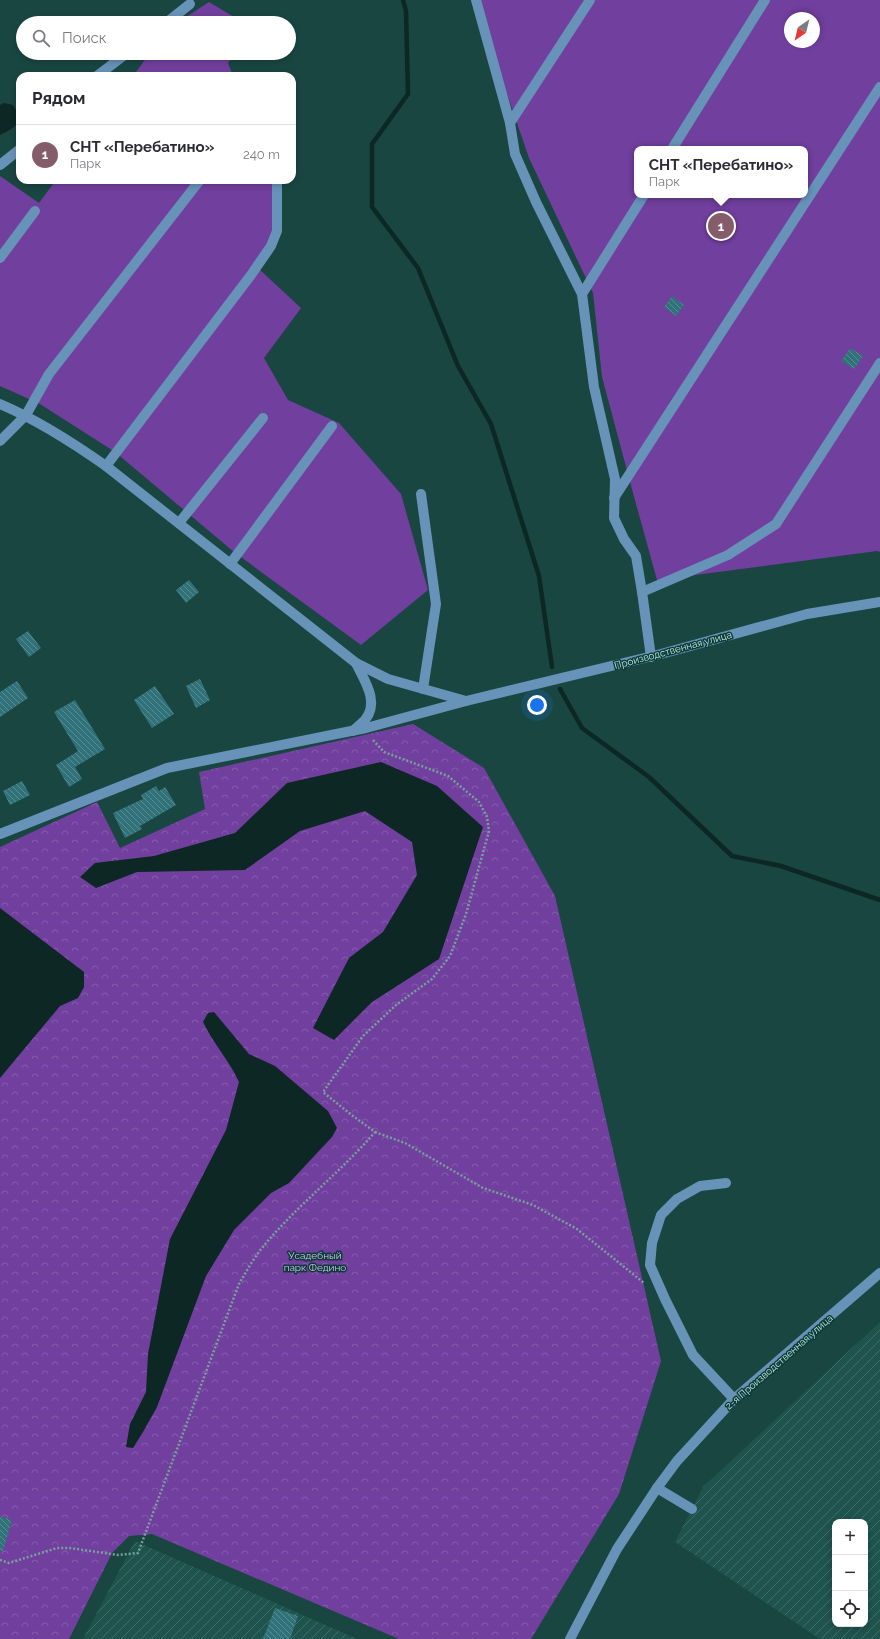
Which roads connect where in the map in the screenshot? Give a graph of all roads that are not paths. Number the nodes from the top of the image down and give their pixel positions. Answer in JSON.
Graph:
{"nodes":[{"id":1,"x":476,"y":0,"type":"edge"},
{"id":2,"x":590,"y":0,"type":"edge"},
{"id":3,"x":765,"y":0,"type":"edge"},
{"id":4,"x":190,"y":4,"type":"dead end"},
{"id":5,"x":175,"y":16,"type":"edge"},
{"id":6,"x":118,"y":60,"type":"edge"},
{"id":7,"x":102,"y":72,"type":"edge"},
{"id":8,"x":880,"y":87,"type":"edge"},
{"id":9,"x":510,"y":123,"type":"junction"},
{"id":10,"x":674,"y":146,"type":"edge"},
{"id":11,"x":16,"y":152,"type":"edge"},
{"id":12,"x":0,"y":165,"type":"edge"},
{"id":13,"x":197,"y":184,"type":"edge"},
{"id":14,"x":277,"y":184,"type":"edge"},
{"id":15,"x":642,"y":198,"type":"edge"},
{"id":16,"x":35,"y":211,"type":"dead end"},
{"id":17,"x":0,"y":258,"type":"edge"},
{"id":18,"x":582,"y":294,"type":"junction"},
{"id":19,"x":880,"y":362,"type":"edge"},
{"id":20,"x":0,"y":404,"type":"edge"},
{"id":21,"x":26,"y":415,"type":"junction"},
{"id":22,"x":263,"y":418,"type":"dead end"},
{"id":23,"x":332,"y":426,"type":"dead end"},
{"id":24,"x":0,"y":441,"type":"edge"},
{"id":25,"x":106,"y":466,"type":"junction"},
{"id":26,"x":421,"y":494,"type":"dead end"},
{"id":27,"x":614,"y":498,"type":"junction"},
{"id":28,"x":180,"y":523,"type":"junction"},
{"id":29,"x":230,"y":564,"type":"junction"},
{"id":30,"x":642,"y":592,"type":"junction"},
{"id":31,"x":880,"y":602,"type":"edge"},
{"id":32,"x":651,"y":657,"type":"junction"},
{"id":33,"x":356,"y":663,"type":"junction"},
{"id":34,"x":423,"y":688,"type":"junction"},
{"id":35,"x":466,"y":701,"type":"junction"},
{"id":36,"x":353,"y":731,"type":"junction"},
{"id":37,"x":0,"y":834,"type":"edge"},
{"id":38,"x":726,"y":1183,"type":"dead end"},
{"id":39,"x":880,"y":1273,"type":"edge"},
{"id":40,"x":734,"y":1399,"type":"junction"},
{"id":41,"x":657,"y":1488,"type":"junction"},
{"id":42,"x":692,"y":1509,"type":"dead end"},
{"id":43,"x":570,"y":1639,"type":"edge"}],
"edges":[{"from":1,"to":9,"type":"street"},
{"from":2,"to":9,"type":"street"},
{"from":3,"to":10,"type":"street"},
{"from":4,"to":5,"type":"street"},
{"from":6,"to":7,"type":"street"},
{"from":8,"to":27,"type":"street"},
{"from":9,"to":18,"type":"street"},
{"from":11,"to":12,"type":"street"},
{"from":13,"to":21,"type":"street"},
{"from":14,"to":25,"type":"street"},
{"from":15,"to":18,"type":"street"},
{"from":16,"to":17,"type":"street"},
{"from":18,"to":27,"type":"street"},
{"from":19,"to":30,"type":"street"},
{"from":20,"to":21,"type":"street"},
{"from":21,"to":24,"type":"street"},
{"from":21,"to":25,"type":"street"},
{"from":22,"to":28,"type":"street"},
{"from":23,"to":29,"type":"street"},
{"from":25,"to":28,"type":"street"},
{"from":26,"to":34,"type":"street"},
{"from":27,"to":30,"type":"street"},
{"from":28,"to":29,"type":"street"},
{"from":29,"to":33,"type":"street"},
{"from":30,"to":32,"type":"street"},
{"from":31,"to":32,"type":"street","name":"Производственная улица"},
{"from":32,"to":35,"type":"street","name":"Производственная улица"},
{"from":33,"to":34,"type":"street"},
{"from":33,"to":36,"type":"street"},
{"from":34,"to":35,"type":"street"},
{"from":35,"to":36,"type":"street","name":"Производственная улица"},
{"from":36,"to":37,"type":"street","name":"Производственная улица"},
{"from":38,"to":40,"type":"street"},
{"from":39,"to":40,"type":"street","name":"2-я Производственная улица"},
{"from":40,"to":41,"type":"street","name":"2-я Производственная улица"},
{"from":41,"to":42,"type":"street"},
{"from":41,"to":43,"type":"street","name":"2-я Производственная улица"}]}
